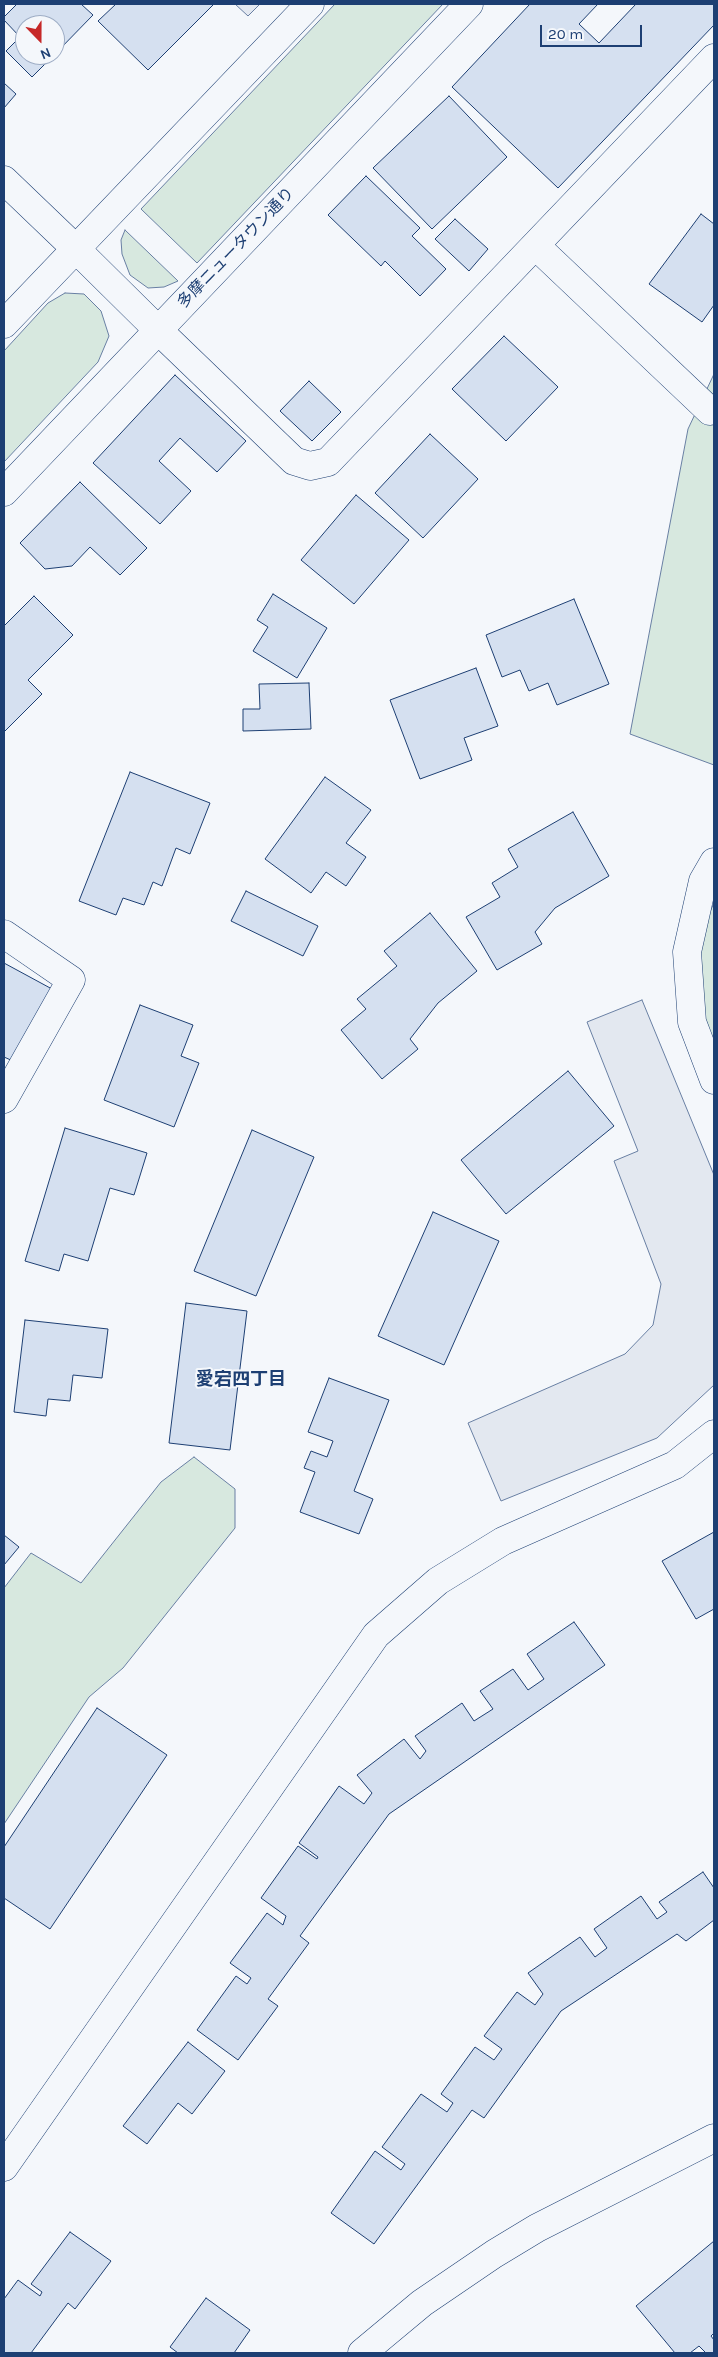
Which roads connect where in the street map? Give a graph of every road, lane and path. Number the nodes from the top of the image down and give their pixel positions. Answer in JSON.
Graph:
{"nodes":[{"id":1,"x":310,"y":4,"type":"edge"},
{"id":2,"x":469,"y":4,"type":"edge"},
{"id":3,"x":714,"y":58,"type":"edge"},
{"id":4,"x":4,"y":180,"type":"edge"},
{"id":5,"x":536,"y":246,"type":"junction"},
{"id":6,"x":76,"y":249,"type":"junction"},
{"id":7,"x":4,"y":324,"type":"edge"},
{"id":8,"x":158,"y":330,"type":"junction"},
{"id":9,"x":710,"y":411,"type":"dead end"},
{"id":10,"x":4,"y":492,"type":"edge"},
{"id":11,"x":714,"y":862,"type":"edge"},
{"id":12,"x":4,"y":934,"type":"edge"},
{"id":13,"x":714,"y":1080,"type":"edge"},
{"id":14,"x":4,"y":1099,"type":"edge"},
{"id":15,"x":714,"y":1434,"type":"edge"},
{"id":16,"x":714,"y":2138,"type":"edge"},
{"id":17,"x":4,"y":2167,"type":"edge"},
{"id":18,"x":362,"y":2353,"type":"edge"}],
"edges":[{"from":1,"to":6,"type":"street"},
{"from":2,"to":8,"type":"street","name":"多摩ニュータウン通り"},
{"from":3,"to":5,"type":"street"},
{"from":4,"to":6,"type":"street"},
{"from":5,"to":8,"type":"street"},
{"from":5,"to":9,"type":"street"},
{"from":6,"to":7,"type":"street"},
{"from":6,"to":8,"type":"street"},
{"from":8,"to":10,"type":"street","name":"多摩ニュータウン通り"},
{"from":11,"to":13,"type":"street"},
{"from":12,"to":14,"type":"street"},
{"from":15,"to":17,"type":"street"},
{"from":16,"to":18,"type":"street"}]}
